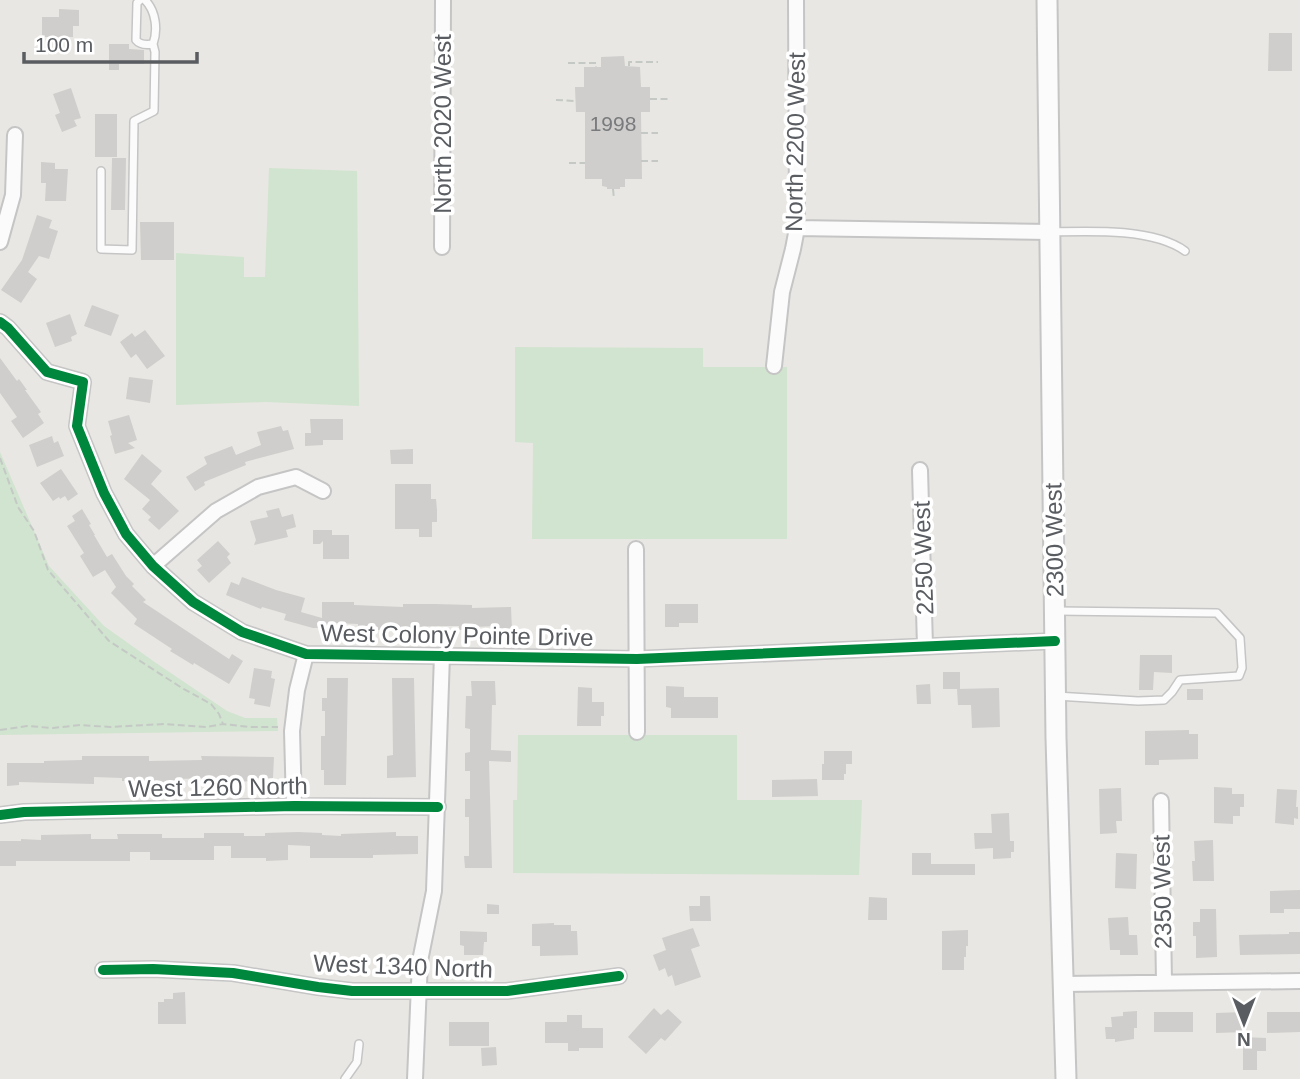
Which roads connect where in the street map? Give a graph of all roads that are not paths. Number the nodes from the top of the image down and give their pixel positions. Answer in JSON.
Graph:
{"nodes":[{"id":1,"x":142,"y":0,"type":"edge"},
{"id":2,"x":443,"y":0,"type":"edge"},
{"id":3,"x":796,"y":0,"type":"edge"},
{"id":4,"x":1048,"y":0,"type":"edge"},
{"id":5,"x":153,"y":44,"type":"junction"},
{"id":6,"x":15,"y":135,"type":"dead end"},
{"id":7,"x":101,"y":171,"type":"dead end"},
{"id":8,"x":797,"y":228,"type":"junction"},
{"id":9,"x":1050,"y":232,"type":"junction"},
{"id":10,"x":0,"y":242,"type":"edge"},
{"id":11,"x":442,"y":247,"type":"dead end"},
{"id":12,"x":1185,"y":251,"type":"dead end"},
{"id":13,"x":0,"y":322,"type":"edge"},
{"id":14,"x":774,"y":366,"type":"dead end"},
{"id":15,"x":920,"y":470,"type":"dead end"},
{"id":16,"x":323,"y":491,"type":"dead end"},
{"id":17,"x":636,"y":549,"type":"dead end"},
{"id":18,"x":153,"y":566,"type":"junction"},
{"id":19,"x":1055,"y":611,"type":"junction"},
{"id":20,"x":1055,"y":641,"type":"junction"},
{"id":21,"x":925,"y":646,"type":"junction"},
{"id":22,"x":306,"y":654,"type":"junction"},
{"id":23,"x":442,"y":655,"type":"junction"},
{"id":24,"x":637,"y":659,"type":"junction"},
{"id":25,"x":1055,"y":696,"type":"junction"},
{"id":26,"x":637,"y":732,"type":"dead end"},
{"id":27,"x":1161,"y":801,"type":"dead end"},
{"id":28,"x":294,"y":806,"type":"junction"},
{"id":29,"x":438,"y":807,"type":"junction"},
{"id":30,"x":0,"y":815,"type":"edge"},
{"id":31,"x":103,"y":970,"type":"dead end"},
{"id":32,"x":619,"y":976,"type":"dead end"},
{"id":33,"x":1300,"y":981,"type":"edge"},
{"id":34,"x":1164,"y":982,"type":"junction"},
{"id":35,"x":1064,"y":984,"type":"junction"},
{"id":36,"x":419,"y":991,"type":"junction"},
{"id":37,"x":359,"y":1044,"type":"dead end"},
{"id":38,"x":345,"y":1079,"type":"edge"},
{"id":39,"x":415,"y":1079,"type":"edge"},
{"id":40,"x":1066,"y":1079,"type":"edge"}],
"edges":[{"from":1,"to":5,"type":"lane"},
{"from":1,"to":5,"type":"lane"},
{"from":2,"to":11,"type":"street","name":"North 2020 West"},
{"from":3,"to":8,"type":"street","name":"North 2200 West"},
{"from":4,"to":9,"type":"main road","name":"2300 West"},
{"from":5,"to":7,"type":"lane"},
{"from":6,"to":10,"type":"street"},
{"from":8,"to":9,"type":"street"},
{"from":8,"to":14,"type":"street","name":"North 2200 West"},
{"from":9,"to":12,"type":"lane"},
{"from":9,"to":19,"type":"main road","name":"2300 West"},
{"from":13,"to":18,"type":"street","name":"West Colony Pointe Drive"},
{"from":15,"to":21,"type":"street","name":"2250 West"},
{"from":16,"to":18,"type":"street"},
{"from":17,"to":24,"type":"street"},
{"from":18,"to":22,"type":"street","name":"West Colony Pointe Drive"},
{"from":19,"to":20,"type":"main road","name":"2300 West"},
{"from":19,"to":25,"type":"lane"},
{"from":20,"to":21,"type":"street","name":"West Colony Pointe Drive"},
{"from":20,"to":25,"type":"main road","name":"2300 West"},
{"from":21,"to":24,"type":"street","name":"West Colony Pointe Drive"},
{"from":22,"to":23,"type":"street","name":"West Colony Pointe Drive"},
{"from":22,"to":28,"type":"street"},
{"from":23,"to":24,"type":"street","name":"West Colony Pointe Drive"},
{"from":23,"to":29,"type":"street"},
{"from":24,"to":26,"type":"street"},
{"from":25,"to":35,"type":"main road","name":"2300 West"},
{"from":27,"to":34,"type":"street","name":"2350 West"},
{"from":28,"to":29,"type":"street","name":"West 1260 North"},
{"from":28,"to":30,"type":"street","name":"West 1260 North"},
{"from":29,"to":36,"type":"street"},
{"from":31,"to":36,"type":"street","name":"West 1340 North"},
{"from":32,"to":36,"type":"street","name":"West 1340 North"},
{"from":33,"to":34,"type":"street"},
{"from":34,"to":35,"type":"street"},
{"from":35,"to":40,"type":"main road","name":"2300 West"},
{"from":36,"to":39,"type":"street"},
{"from":37,"to":38,"type":"lane"}]}
